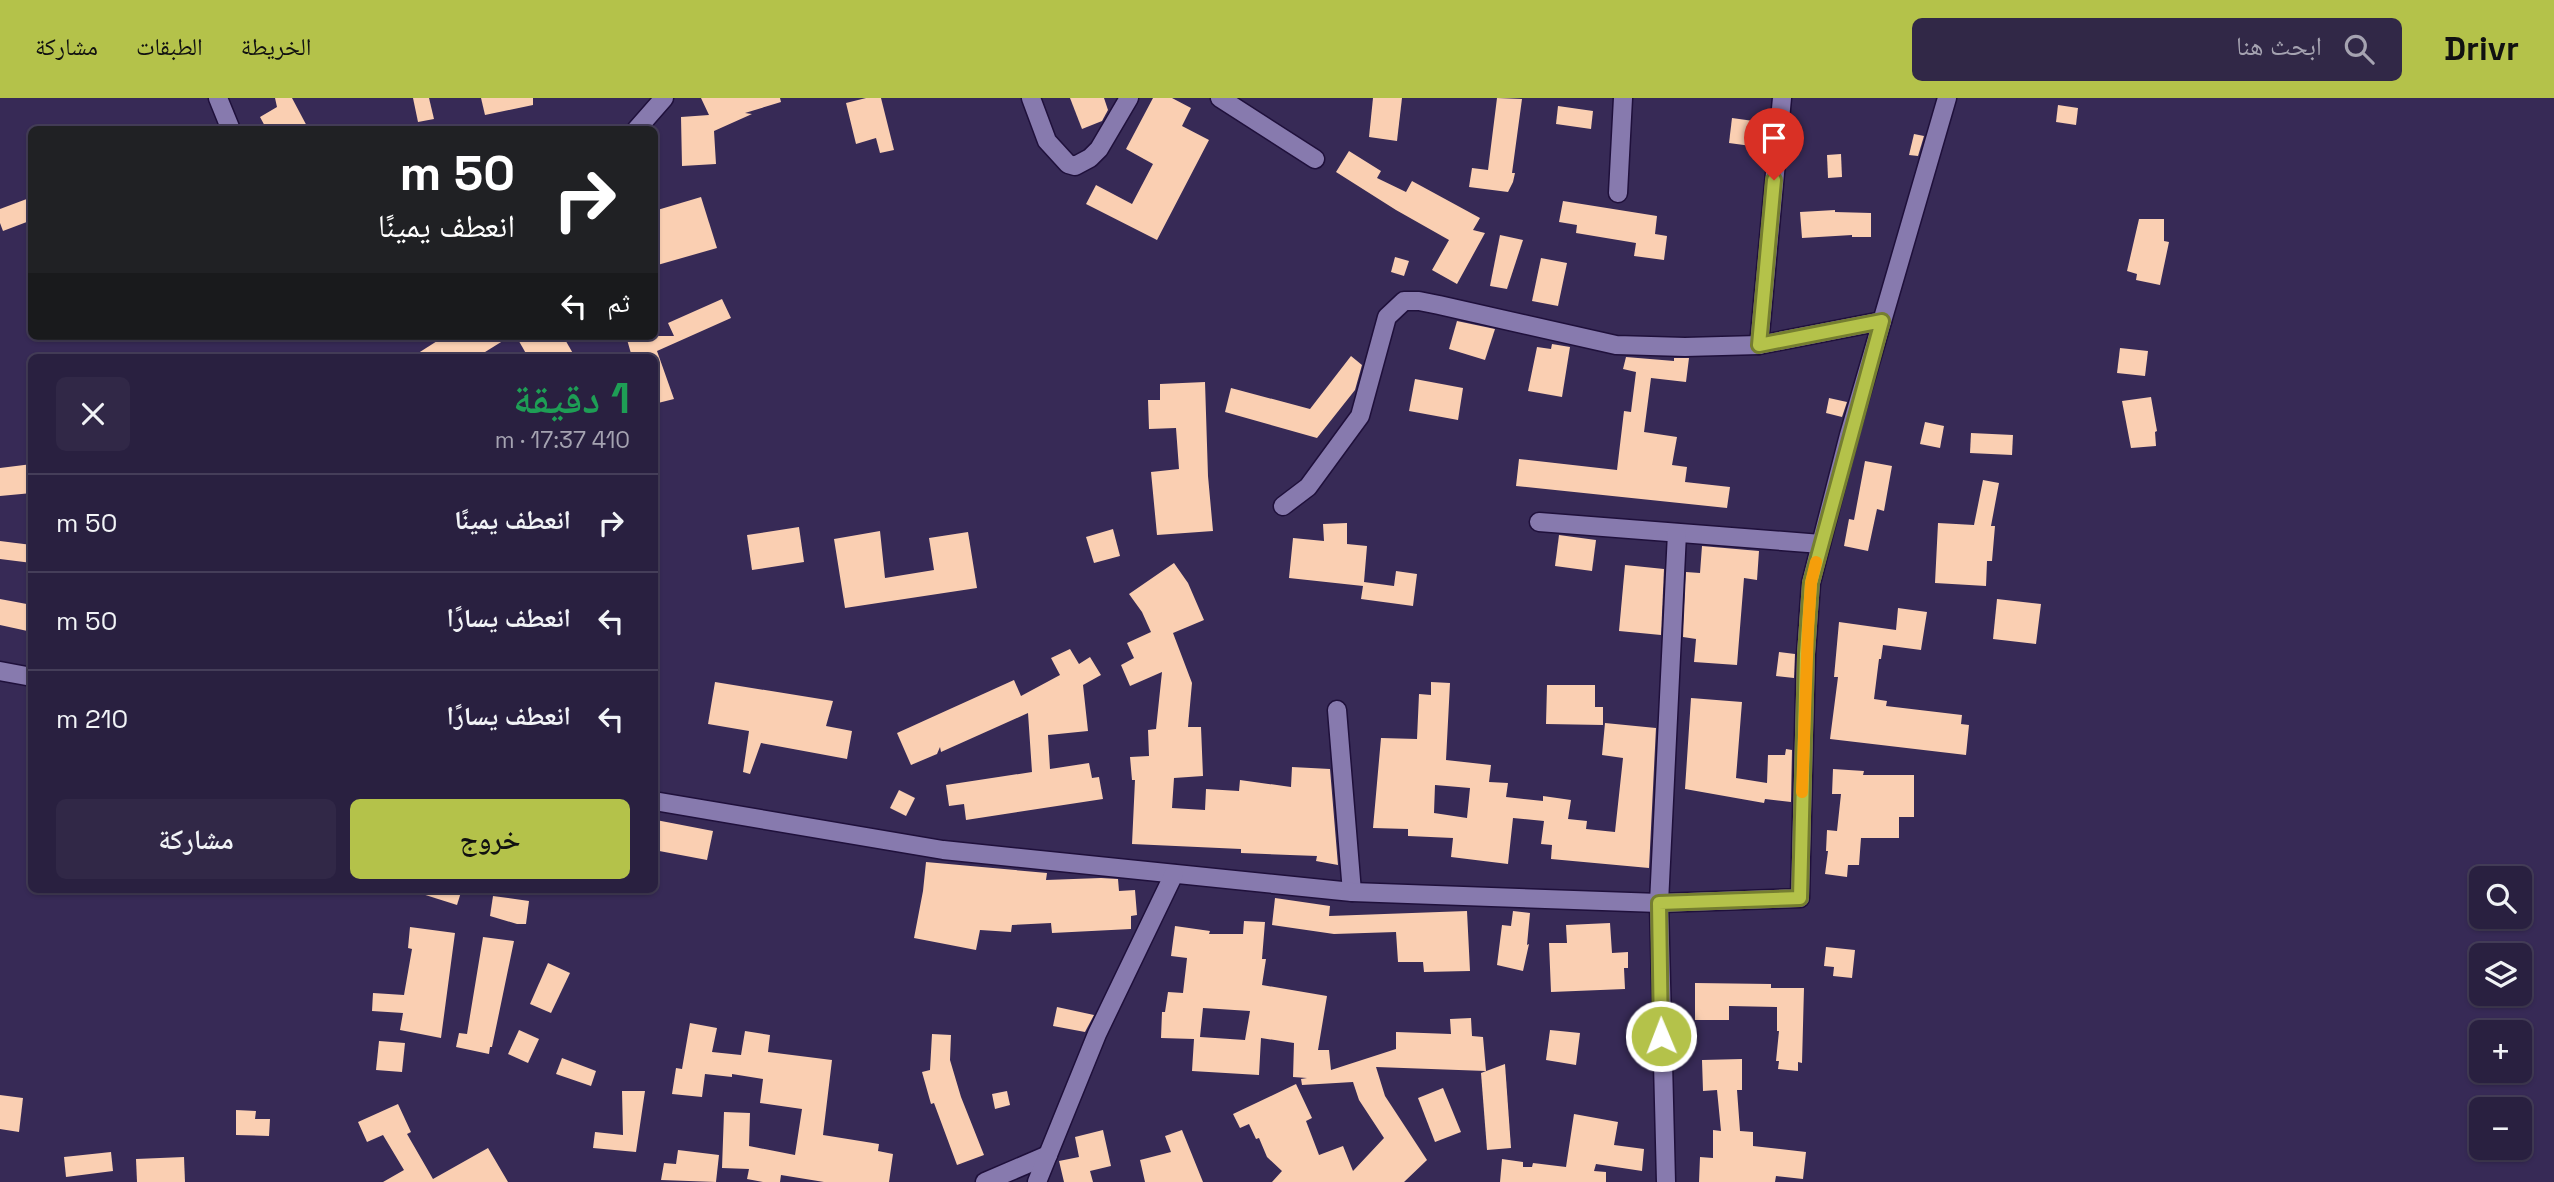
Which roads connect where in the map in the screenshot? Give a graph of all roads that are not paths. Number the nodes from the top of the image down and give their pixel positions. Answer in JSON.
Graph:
{"nodes":[{"id":1,"x":218,"y":98,"type":"edge"},
{"id":2,"x":664,"y":98,"type":"edge"},
{"id":3,"x":1031,"y":98,"type":"edge"},
{"id":4,"x":1129,"y":98,"type":"edge"},
{"id":5,"x":1221,"y":98,"type":"edge"},
{"id":6,"x":1623,"y":98,"type":"edge"},
{"id":7,"x":1782,"y":98,"type":"edge"},
{"id":8,"x":1947,"y":98,"type":"edge"},
{"id":9,"x":230,"y":126,"type":"edge"},
{"id":10,"x":640,"y":126,"type":"edge"},
{"id":11,"x":1315,"y":159,"type":"dead end"},
{"id":12,"x":1618,"y":193,"type":"dead end"},
{"id":13,"x":1882,"y":321,"type":"junction"},
{"id":14,"x":1759,"y":345,"type":"junction"},
{"id":15,"x":1283,"y":506,"type":"dead end"},
{"id":16,"x":1539,"y":522,"type":"dead end"},
{"id":17,"x":1677,"y":533,"type":"junction"},
{"id":18,"x":1821,"y":544,"type":"junction"},
{"id":19,"x":0,"y":671,"type":"edge"},
{"id":20,"x":28,"y":676,"type":"edge"},
{"id":21,"x":1337,"y":710,"type":"dead end"},
{"id":22,"x":658,"y":802,"type":"edge"},
{"id":23,"x":1174,"y":874,"type":"junction"},
{"id":24,"x":1352,"y":892,"type":"junction"},
{"id":25,"x":1659,"y":903,"type":"junction"},
{"id":26,"x":1048,"y":1155,"type":"junction"},
{"id":27,"x":985,"y":1182,"type":"edge"},
{"id":28,"x":1037,"y":1182,"type":"edge"},
{"id":29,"x":1666,"y":1182,"type":"edge"}],
"edges":[{"from":1,"to":9,"type":"street"},
{"from":2,"to":10,"type":"street"},
{"from":3,"to":4,"type":"street"},
{"from":5,"to":11,"type":"street"},
{"from":6,"to":12,"type":"street"},
{"from":7,"to":14,"type":"street"},
{"from":8,"to":13,"type":"street"},
{"from":13,"to":14,"type":"street"},
{"from":13,"to":18,"type":"street"},
{"from":14,"to":15,"type":"street"},
{"from":16,"to":17,"type":"street"},
{"from":17,"to":18,"type":"street"},
{"from":17,"to":25,"type":"street"},
{"from":18,"to":25,"type":"street"},
{"from":19,"to":20,"type":"street"},
{"from":21,"to":24,"type":"street"},
{"from":22,"to":23,"type":"street"},
{"from":23,"to":24,"type":"street"},
{"from":23,"to":26,"type":"street"},
{"from":24,"to":25,"type":"street"},
{"from":25,"to":29,"type":"street"},
{"from":26,"to":27,"type":"street"},
{"from":26,"to":28,"type":"street"}]}
